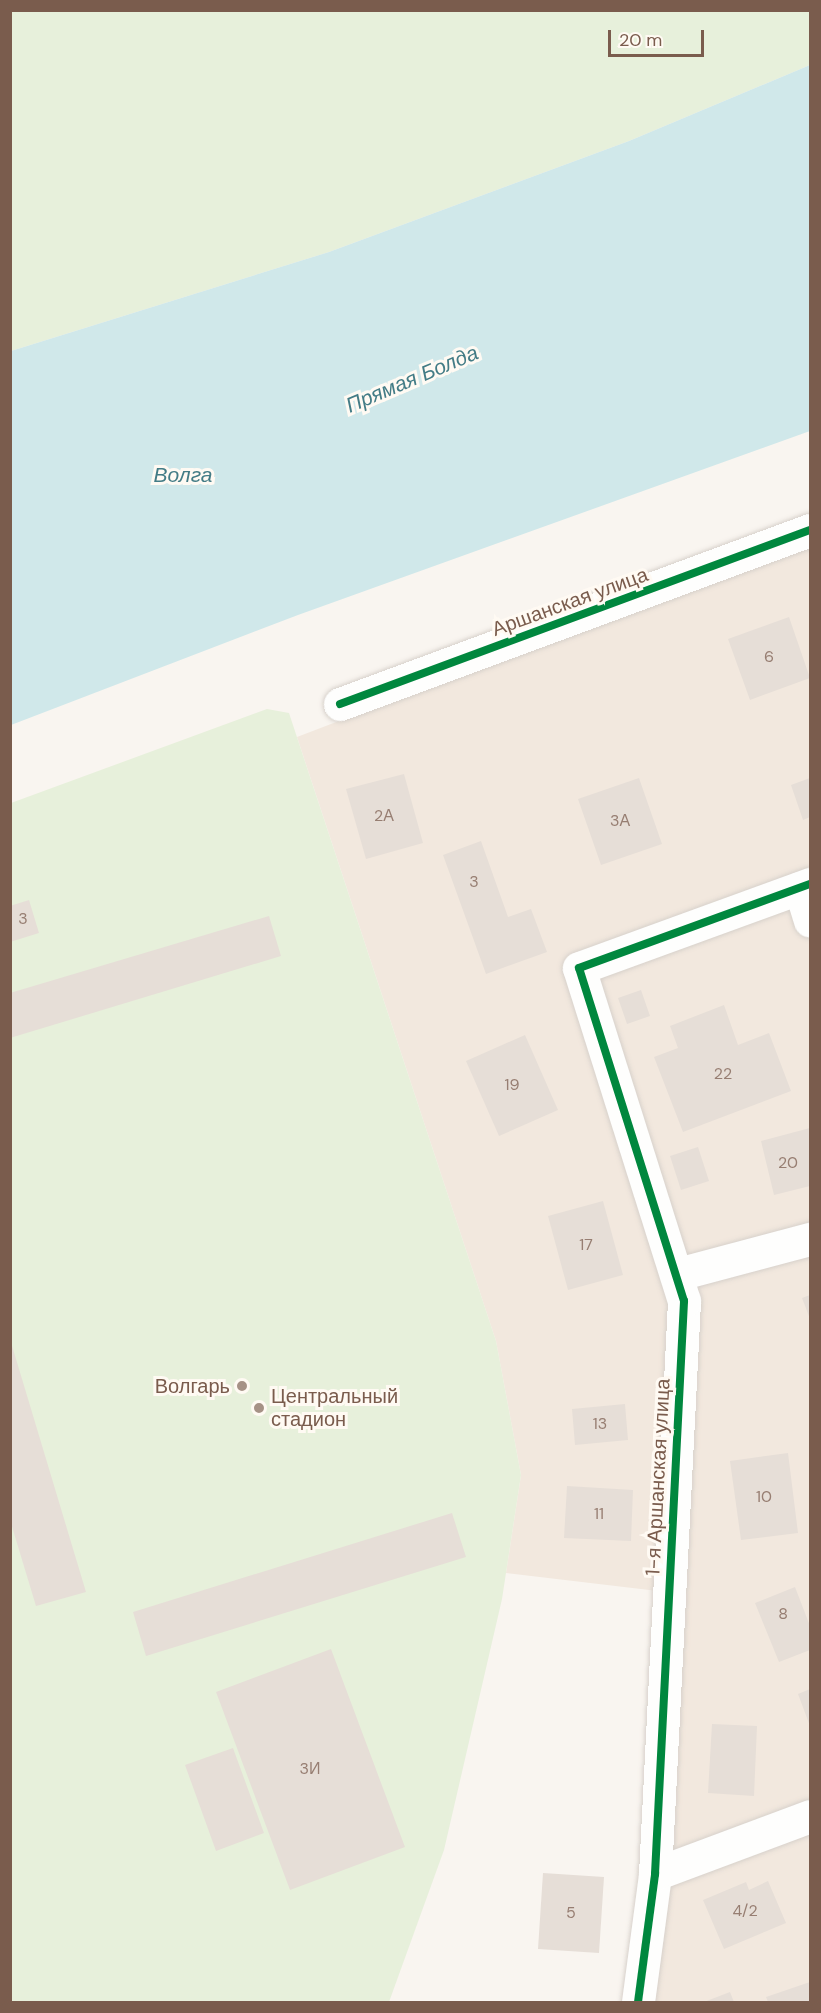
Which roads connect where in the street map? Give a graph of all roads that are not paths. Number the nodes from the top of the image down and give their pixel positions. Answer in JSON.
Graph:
{"nodes":[{"id":1,"x":810,"y":530,"type":"edge"},
{"id":2,"x":340,"y":704,"type":"dead end"},
{"id":3,"x":805,"y":886,"type":"edge"},
{"id":4,"x":810,"y":920,"type":"edge"},
{"id":5,"x":810,"y":1239,"type":"edge"},
{"id":6,"x":678,"y":1274,"type":"junction"},
{"id":7,"x":810,"y":1816,"type":"edge"},
{"id":8,"x":655,"y":1874,"type":"junction"},
{"id":9,"x":638,"y":2002,"type":"edge"}],
"edges":[{"from":1,"to":2,"type":"street","name":"Аршанская улица"},
{"from":3,"to":4,"type":"street"},
{"from":3,"to":6,"type":"street","name":"1-я Аршанская улица"},
{"from":5,"to":6,"type":"street"},
{"from":6,"to":8,"type":"street","name":"1-я Аршанская улица"},
{"from":7,"to":8,"type":"street"},
{"from":8,"to":9,"type":"street","name":"1-я Аршанская улица"}]}
